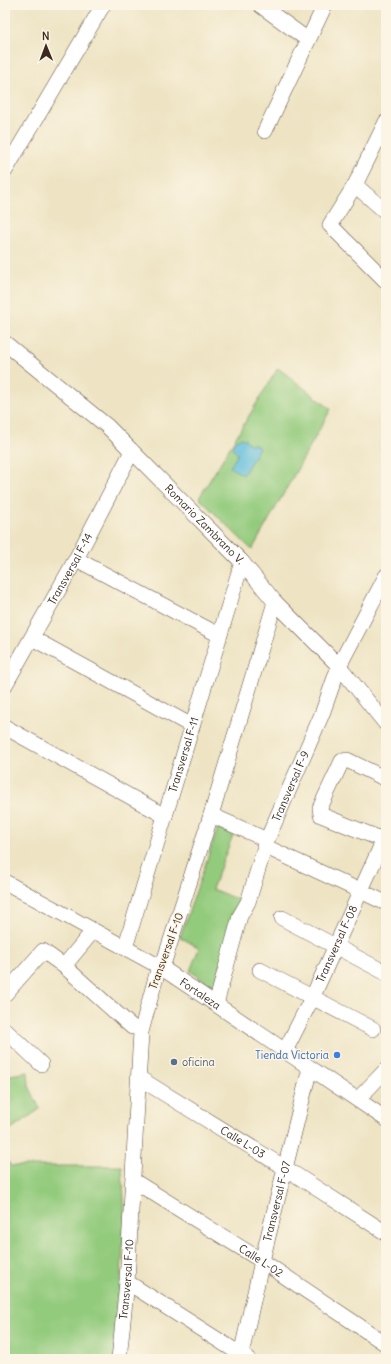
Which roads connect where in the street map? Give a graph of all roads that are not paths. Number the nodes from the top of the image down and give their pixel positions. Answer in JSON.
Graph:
{"nodes":[{"id":1,"x":102,"y":5,"type":"edge"},
{"id":2,"x":260,"y":5,"type":"edge"},
{"id":3,"x":325,"y":5,"type":"edge"},
{"id":4,"x":308,"y":40,"type":"junction"},
{"id":5,"x":386,"y":122,"type":"edge"},
{"id":6,"x":265,"y":132,"type":"dead end"},
{"id":7,"x":380,"y":149,"type":"edge"},
{"id":8,"x":5,"y":171,"type":"edge"},
{"id":9,"x":355,"y":185,"type":"junction"},
{"id":10,"x":386,"y":212,"type":"edge"},
{"id":11,"x":386,"y":281,"type":"edge"},
{"id":12,"x":5,"y":343,"type":"edge"},
{"id":13,"x":132,"y":451,"type":"junction"},
{"id":14,"x":76,"y":559,"type":"junction"},
{"id":15,"x":242,"y":562,"type":"junction"},
{"id":16,"x":386,"y":576,"type":"edge"},
{"id":17,"x":275,"y":602,"type":"junction"},
{"id":18,"x":220,"y":635,"type":"junction"},
{"id":19,"x":32,"y":638,"type":"junction"},
{"id":20,"x":339,"y":666,"type":"junction"},
{"id":21,"x":5,"y":685,"type":"edge"},
{"id":22,"x":386,"y":724,"type":"edge"},
{"id":23,"x":192,"y":726,"type":"junction"},
{"id":24,"x":5,"y":727,"type":"edge"},
{"id":25,"x":386,"y":779,"type":"edge"},
{"id":26,"x":211,"y":815,"type":"junction"},
{"id":27,"x":164,"y":816,"type":"junction"},
{"id":28,"x":385,"y":839,"type":"edge"},
{"id":29,"x":266,"y":843,"type":"junction"},
{"id":30,"x":5,"y":882,"type":"edge"},
{"id":31,"x":360,"y":892,"type":"junction"},
{"id":32,"x":386,"y":903,"type":"edge"},
{"id":33,"x":282,"y":918,"type":"dead end"},
{"id":34,"x":93,"y":931,"type":"junction"},
{"id":35,"x":335,"y":947,"type":"junction"},
{"id":36,"x":125,"y":948,"type":"junction"},
{"id":37,"x":64,"y":966,"type":"junction"},
{"id":38,"x":160,"y":967,"type":"junction"},
{"id":39,"x":260,"y":970,"type":"dead end"},
{"id":40,"x":386,"y":973,"type":"edge"},
{"id":41,"x":5,"y":994,"type":"edge"},
{"id":42,"x":313,"y":996,"type":"junction"},
{"id":43,"x":216,"y":1004,"type":"junction"},
{"id":44,"x":132,"y":1027,"type":"dead end"},
{"id":45,"x":374,"y":1029,"type":"dead end"},
{"id":46,"x":5,"y":1030,"type":"edge"},
{"id":47,"x":286,"y":1051,"type":"junction"},
{"id":48,"x":41,"y":1064,"type":"dead end"},
{"id":49,"x":310,"y":1068,"type":"junction"},
{"id":50,"x":386,"y":1070,"type":"edge"},
{"id":51,"x":138,"y":1078,"type":"junction"},
{"id":52,"x":358,"y":1099,"type":"junction"},
{"id":53,"x":386,"y":1119,"type":"edge"},
{"id":54,"x":285,"y":1168,"type":"junction"},
{"id":55,"x":134,"y":1181,"type":"junction"},
{"id":56,"x":386,"y":1234,"type":"edge"},
{"id":57,"x":262,"y":1260,"type":"junction"},
{"id":58,"x":127,"y":1282,"type":"junction"},
{"id":59,"x":386,"y":1344,"type":"edge"},
{"id":60,"x":243,"y":1358,"type":"edge"},
{"id":61,"x":119,"y":1359,"type":"edge"}],
"edges":[{"from":1,"to":8,"type":"street"},
{"from":2,"to":4,"type":"street"},
{"from":3,"to":4,"type":"street"},
{"from":4,"to":6,"type":"street"},
{"from":5,"to":7,"type":"street"},
{"from":7,"to":9,"type":"street"},
{"from":9,"to":10,"type":"street"},
{"from":9,"to":11,"type":"street"},
{"from":12,"to":13,"type":"street","name":"Romario Zambrano V."},
{"from":13,"to":14,"type":"street","name":"Transversal F-14"},
{"from":13,"to":15,"type":"street","name":"Romario Zambrano V."},
{"from":14,"to":18,"type":"street"},
{"from":14,"to":19,"type":"street","name":"Transversal F-14"},
{"from":15,"to":17,"type":"street","name":"Romario Zambrano V."},
{"from":15,"to":18,"type":"street","name":"Transversal F-11"},
{"from":16,"to":20,"type":"street","name":"Transversal F-9"},
{"from":17,"to":20,"type":"street","name":"Romario Zambrano V."},
{"from":17,"to":26,"type":"street","name":"Transversal F-10"},
{"from":18,"to":23,"type":"street","name":"Transversal F-11"},
{"from":19,"to":21,"type":"street","name":"Transversal F-14"},
{"from":19,"to":23,"type":"street"},
{"from":20,"to":22,"type":"street","name":"Romario Zambrano V."},
{"from":20,"to":29,"type":"street","name":"Transversal F-9"},
{"from":23,"to":27,"type":"street","name":"Transversal F-11"},
{"from":24,"to":27,"type":"street"},
{"from":25,"to":28,"type":"street"},
{"from":26,"to":29,"type":"street"},
{"from":26,"to":38,"type":"street","name":"Transversal F-10"},
{"from":27,"to":36,"type":"street","name":"Transversal F-11"},
{"from":28,"to":31,"type":"street","name":"Transversal F-08"},
{"from":29,"to":31,"type":"street"},
{"from":29,"to":43,"type":"street","name":"Transversal F-9"},
{"from":30,"to":34,"type":"street","name":"Fortaleza"},
{"from":31,"to":32,"type":"street"},
{"from":31,"to":35,"type":"street","name":"Transversal F-08"},
{"from":33,"to":35,"type":"street"},
{"from":34,"to":36,"type":"street","name":"Fortaleza"},
{"from":34,"to":37,"type":"street"},
{"from":35,"to":40,"type":"street"},
{"from":35,"to":42,"type":"street","name":"Transversal F-08"},
{"from":36,"to":38,"type":"street","name":"Fortaleza"},
{"from":37,"to":41,"type":"street"},
{"from":37,"to":44,"type":"street"},
{"from":38,"to":43,"type":"street","name":"Fortaleza"},
{"from":38,"to":51,"type":"street","name":"Transversal F-10"},
{"from":39,"to":42,"type":"street"},
{"from":42,"to":45,"type":"street"},
{"from":42,"to":47,"type":"street","name":"Transversal F-08"},
{"from":43,"to":47,"type":"street","name":"Fortaleza"},
{"from":46,"to":48,"type":"street"},
{"from":47,"to":49,"type":"street","name":"Fortaleza"},
{"from":49,"to":52,"type":"street","name":"Fortaleza"},
{"from":49,"to":54,"type":"street","name":"Transversal F-07"},
{"from":50,"to":52,"type":"street"},
{"from":51,"to":54,"type":"street","name":"Calle L-03"},
{"from":51,"to":55,"type":"street","name":"Transversal F-10"},
{"from":52,"to":53,"type":"street","name":"Fortaleza"},
{"from":54,"to":56,"type":"street","name":"Calle L-03"},
{"from":54,"to":57,"type":"street","name":"Transversal F-07"},
{"from":55,"to":57,"type":"street","name":"Calle L-02"},
{"from":55,"to":58,"type":"street","name":"Transversal F-10"},
{"from":57,"to":59,"type":"street","name":"Calle L-02"},
{"from":57,"to":60,"type":"street","name":"Transversal F-07"},
{"from":58,"to":60,"type":"street"},
{"from":58,"to":61,"type":"street","name":"Transversal F-10"}]}
